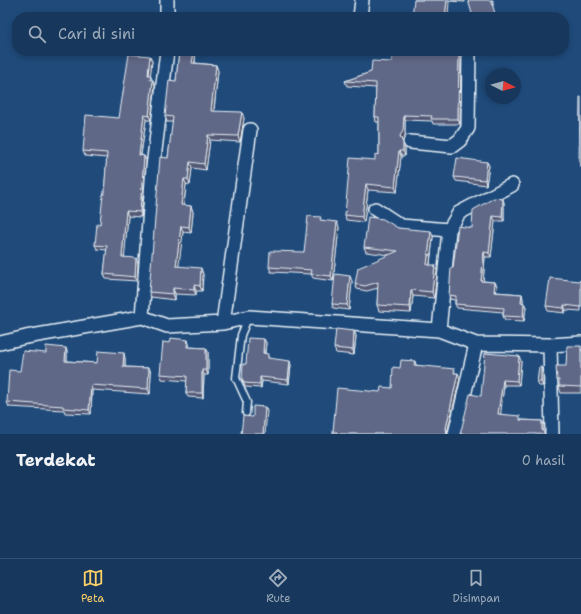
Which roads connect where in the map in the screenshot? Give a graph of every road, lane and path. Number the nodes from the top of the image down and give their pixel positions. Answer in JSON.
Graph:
{"nodes":[{"id":1,"x":167,"y":0,"type":"edge"},
{"id":2,"x":362,"y":0,"type":"edge"},
{"id":3,"x":167,"y":12,"type":"edge"},
{"id":4,"x":361,"y":12,"type":"edge"},
{"id":5,"x":166,"y":56,"type":"edge"},
{"id":6,"x":469,"y":56,"type":"edge"},
{"id":7,"x":250,"y":130,"type":"dead end"},
{"id":8,"x":410,"y":142,"type":"dead end"},
{"id":9,"x":512,"y":185,"type":"dead end"},
{"id":10,"x":375,"y":209,"type":"dead end"},
{"id":11,"x":449,"y":230,"type":"junction"},
{"id":12,"x":142,"y":317,"type":"junction"},
{"id":13,"x":249,"y":317,"type":"junction"},
{"id":14,"x":223,"y":323,"type":"junction"},
{"id":15,"x":439,"y":330,"type":"junction"},
{"id":16,"x":581,"y":343,"type":"edge"},
{"id":17,"x":0,"y":344,"type":"edge"},
{"id":18,"x":476,"y":344,"type":"junction"},
{"id":19,"x":550,"y":345,"type":"junction"},
{"id":20,"x":246,"y":413,"type":"dead end"},
{"id":21,"x":455,"y":434,"type":"edge"},
{"id":22,"x":552,"y":434,"type":"edge"}],
"edges":[{"from":1,"to":3,"type":"street"},
{"from":2,"to":4,"type":"street"},
{"from":5,"to":12,"type":"street"},
{"from":6,"to":8,"type":"street"},
{"from":7,"to":14,"type":"street"},
{"from":9,"to":11,"type":"street"},
{"from":10,"to":11,"type":"street"},
{"from":11,"to":15,"type":"street"},
{"from":12,"to":14,"type":"street"},
{"from":12,"to":17,"type":"street"},
{"from":13,"to":14,"type":"street"},
{"from":13,"to":15,"type":"street"},
{"from":13,"to":20,"type":"lane"},
{"from":15,"to":18,"type":"street"},
{"from":16,"to":19,"type":"street"},
{"from":18,"to":19,"type":"street"},
{"from":18,"to":21,"type":"street"},
{"from":19,"to":22,"type":"street"}]}
